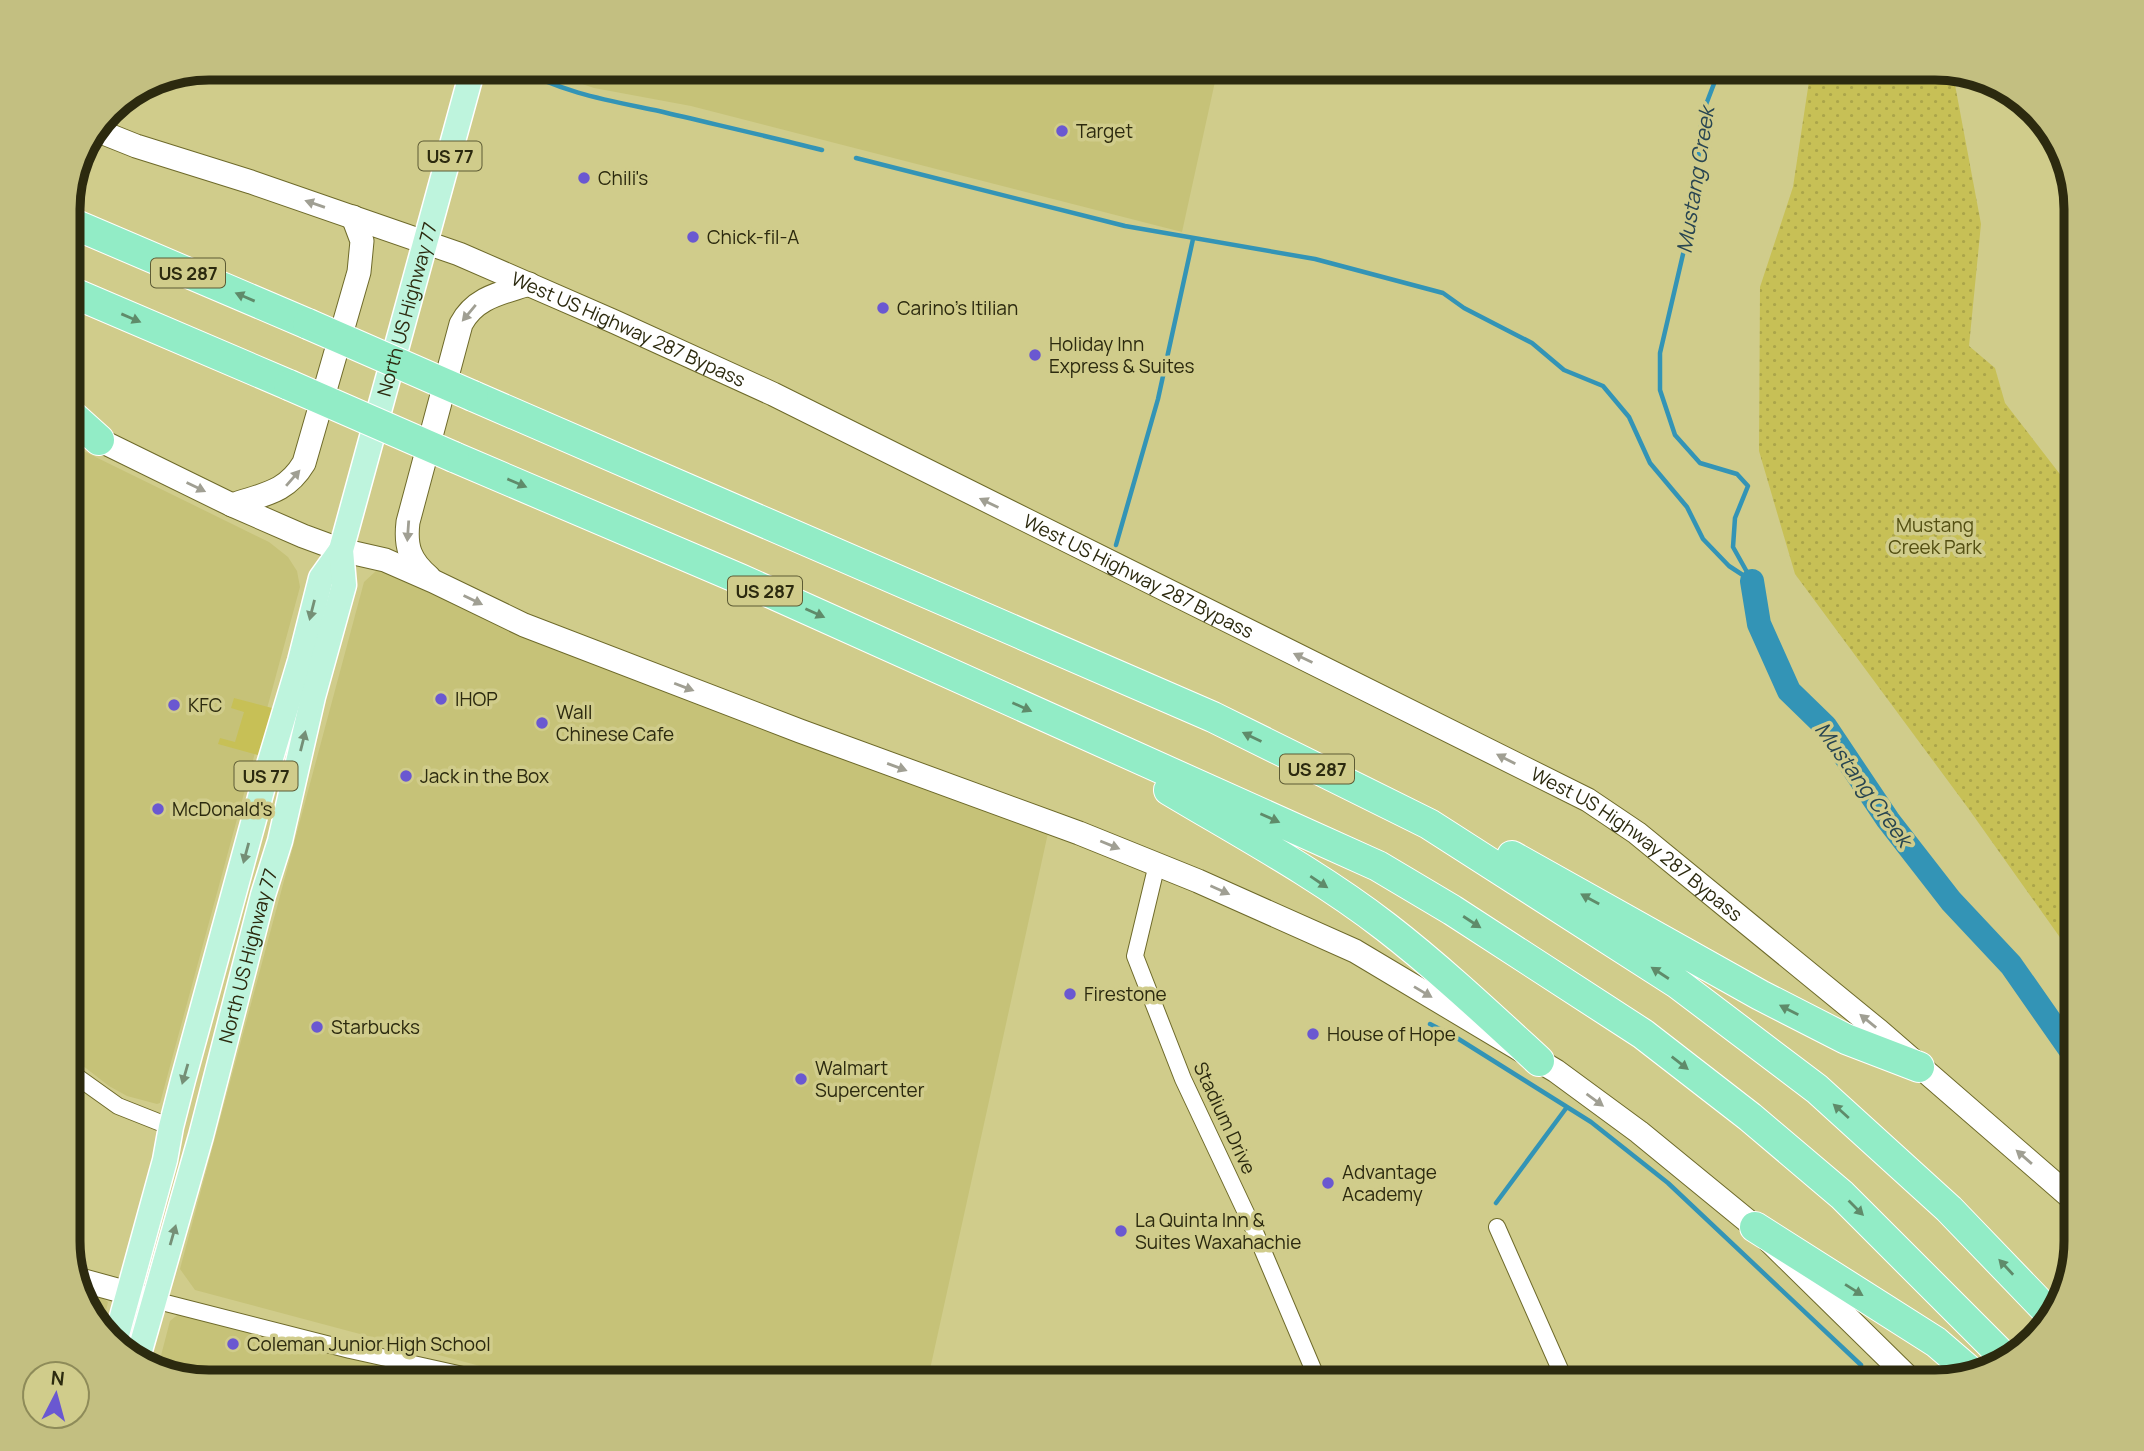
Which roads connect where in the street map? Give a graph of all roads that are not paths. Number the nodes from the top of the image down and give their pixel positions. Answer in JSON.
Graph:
{"nodes":[{"id":1,"x":470,"y":81,"type":"edge"},
{"id":2,"x":105,"y":134,"type":"edge"},
{"id":3,"x":353,"y":217,"type":"junction"},
{"id":4,"x":81,"y":227,"type":"edge"},
{"id":5,"x":426,"y":243,"type":"junction"},
{"id":6,"x":529,"y":285,"type":"junction"},
{"id":7,"x":81,"y":296,"type":"edge"},
{"id":8,"x":81,"y":424,"type":"edge"},
{"id":9,"x":81,"y":430,"type":"edge"},
{"id":10,"x":99,"y":440,"type":"junction"},
{"id":11,"x":232,"y":505,"type":"junction"},
{"id":12,"x":341,"y":550,"type":"junction"},
{"id":13,"x":433,"y":580,"type":"junction"},
{"id":14,"x":1074,"y":730,"type":"junction"},
{"id":15,"x":1397,"y":809,"type":"junction"},
{"id":16,"x":1157,"y":864,"type":"junction"},
{"id":17,"x":204,"y":1009,"type":"junction"},
{"id":18,"x":231,"y":1021,"type":"junction"},
{"id":19,"x":1539,"y":1061,"type":"junction"},
{"id":20,"x":1919,"y":1066,"type":"junction"},
{"id":21,"x":81,"y":1080,"type":"edge"},
{"id":22,"x":171,"y":1126,"type":"junction"},
{"id":23,"x":2064,"y":1192,"type":"edge"},
{"id":24,"x":1497,"y":1227,"type":"dead end"},
{"id":25,"x":1755,"y":1227,"type":"junction"},
{"id":26,"x":87,"y":1282,"type":"edge"},
{"id":27,"x":130,"y":1293,"type":"junction"},
{"id":28,"x":154,"y":1300,"type":"junction"},
{"id":29,"x":2045,"y":1308,"type":"edge"},
{"id":30,"x":118,"y":1332,"type":"edge"},
{"id":31,"x":140,"y":1350,"type":"edge"},
{"id":32,"x":2000,"y":1353,"type":"edge"},
{"id":33,"x":1965,"y":1367,"type":"edge"},
{"id":34,"x":440,"y":1370,"type":"edge"},
{"id":35,"x":1313,"y":1370,"type":"edge"},
{"id":36,"x":1560,"y":1370,"type":"edge"},
{"id":37,"x":1901,"y":1370,"type":"edge"}],
"edges":[{"from":1,"to":5,"type":"main road","name":"North US Highway 77","number":"US 77"},
{"from":3,"to":2,"type":"main road","name":"West US Highway 287 Bypass","one_way":true},
{"from":3,"to":5,"type":"main road","name":"West US Highway 287 Bypass"},
{"from":11,"to":3,"type":"main road","one_way":true},
{"from":15,"to":4,"type":"highway","number":"US 287","one_way":true,"bridge":true},
{"from":5,"to":6,"type":"main road","name":"West US Highway 287 Bypass"},
{"from":5,"to":12,"type":"main road","name":"North US Highway 77","number":"US 77"},
{"from":6,"to":13,"type":"main road","one_way":true},
{"from":20,"to":6,"type":"main road","name":"West US Highway 287 Bypass","one_way":true},
{"from":7,"to":14,"type":"highway","number":"US 287","one_way":true,"bridge":true},
{"from":8,"to":10,"type":"highway"},
{"from":9,"to":10,"type":"main road"},
{"from":10,"to":11,"type":"main road","one_way":true},
{"from":11,"to":12,"type":"main road"},
{"from":12,"to":13,"type":"main road"},
{"from":12,"to":17,"type":"main road","name":"North US Highway 77","number":"US 77","one_way":true},
{"from":18,"to":12,"type":"main road","name":"North US Highway 77","number":"US 77","one_way":true},
{"from":13,"to":16,"type":"main road","one_way":true},
{"from":14,"to":19,"type":"highway","one_way":true},
{"from":14,"to":32,"type":"highway","number":"US 287","one_way":true},
{"from":20,"to":15,"type":"highway","one_way":true},
{"from":29,"to":15,"type":"highway","number":"US 287","one_way":true},
{"from":16,"to":19,"type":"main road","one_way":true},
{"from":16,"to":35,"type":"street","name":"Stadium Drive"},
{"from":17,"to":18,"type":"main road"},
{"from":17,"to":22,"type":"main road","name":"North US Highway 77","number":"US 77","one_way":true},
{"from":28,"to":18,"type":"main road","name":"North US Highway 77","number":"US 77","one_way":true},
{"from":19,"to":25,"type":"main road","one_way":true},
{"from":23,"to":20,"type":"main road","name":"West US Highway 287 Bypass","one_way":true},
{"from":21,"to":22,"type":"street"},
{"from":22,"to":27,"type":"main road","name":"North US Highway 77","number":"US 77"},
{"from":24,"to":36,"type":"street"},
{"from":25,"to":33,"type":"highway","one_way":true},
{"from":25,"to":37,"type":"main road"},
{"from":26,"to":27,"type":"main road"},
{"from":27,"to":28,"type":"main road"},
{"from":27,"to":30,"type":"main road","name":"North US Highway 77","number":"US 77"},
{"from":28,"to":31,"type":"main road","name":"North US Highway 77","number":"US 77"},
{"from":28,"to":34,"type":"street"}]}
